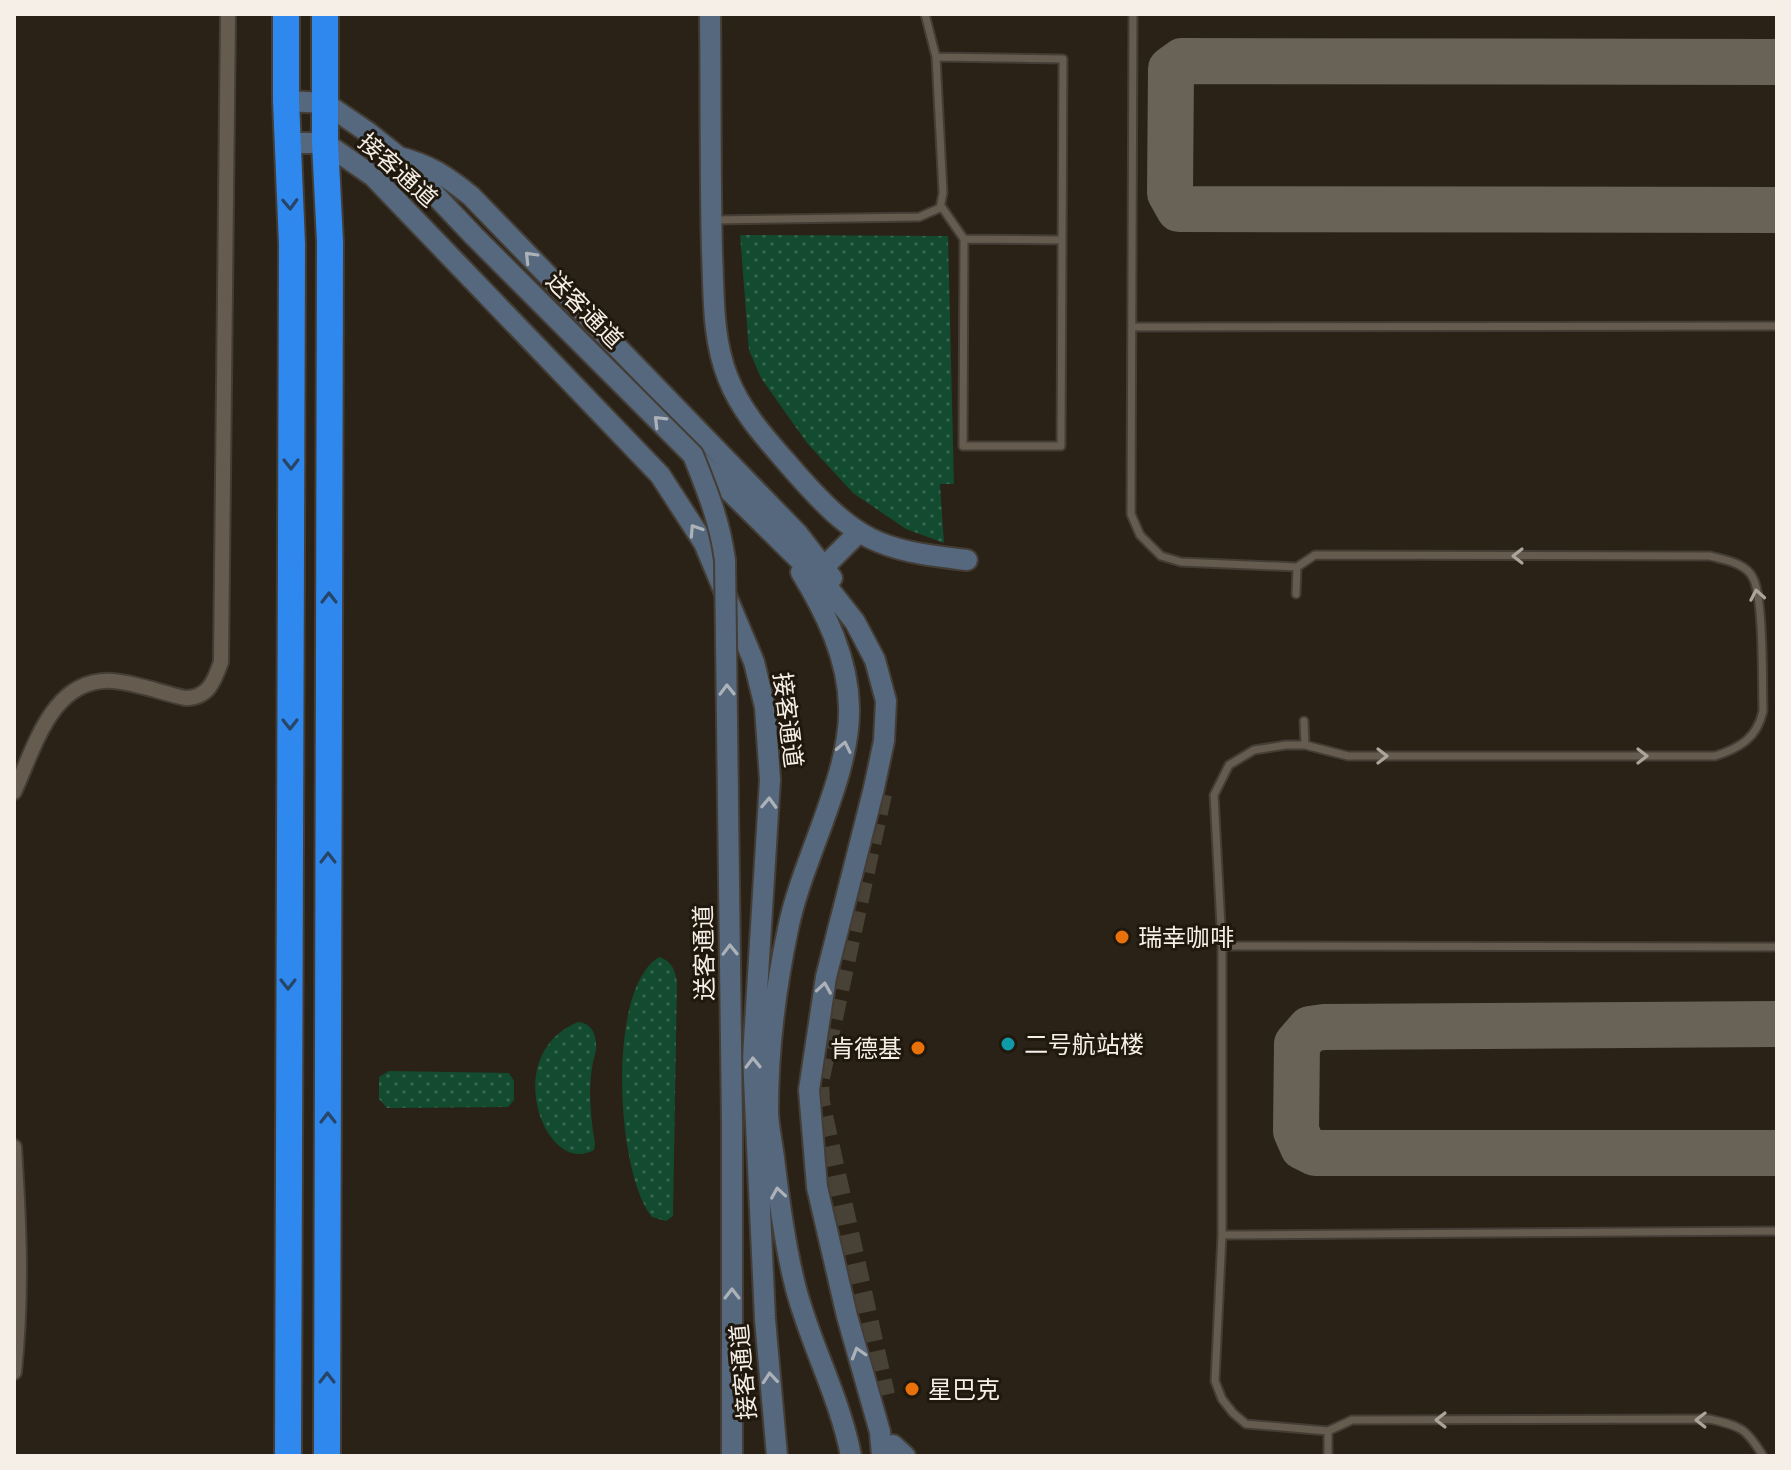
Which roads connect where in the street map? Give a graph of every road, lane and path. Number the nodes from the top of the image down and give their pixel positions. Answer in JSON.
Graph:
{"nodes":[{"id":1,"x":228,"y":14,"type":"edge"},
{"id":2,"x":286,"y":14,"type":"edge"},
{"id":3,"x":325,"y":14,"type":"edge"},
{"id":4,"x":710,"y":14,"type":"edge"},
{"id":5,"x":925,"y":14,"type":"edge"},
{"id":6,"x":1133,"y":14,"type":"edge"},
{"id":7,"x":936,"y":57,"type":"junction"},
{"id":8,"x":286,"y":101,"type":"junction"},
{"id":9,"x":325,"y":103,"type":"junction"},
{"id":10,"x":288,"y":143,"type":"junction"},
{"id":11,"x":325,"y":143,"type":"junction"},
{"id":12,"x":399,"y":157,"type":"junction"},
{"id":13,"x":941,"y":206,"type":"junction"},
{"id":14,"x":711,"y":220,"type":"junction"},
{"id":15,"x":964,"y":239,"type":"junction"},
{"id":16,"x":1062,"y":240,"type":"junction"},
{"id":17,"x":1777,"y":326,"type":"edge"},
{"id":18,"x":1132,"y":327,"type":"junction"},
{"id":19,"x":693,"y":455,"type":"junction"},
{"id":20,"x":858,"y":533,"type":"junction"},
{"id":21,"x":788,"y":549,"type":"junction"},
{"id":22,"x":967,"y":560,"type":"dead end"},
{"id":23,"x":824,"y":567,"type":"junction"},
{"id":24,"x":1297,"y":567,"type":"junction"},
{"id":25,"x":1296,"y":594,"type":"dead end"},
{"id":26,"x":1304,"y":721,"type":"dead end"},
{"id":27,"x":1305,"y":745,"type":"junction"},
{"id":28,"x":884,"y":785,"type":"tunnel mouth"},
{"id":29,"x":14,"y":792,"type":"edge"},
{"id":30,"x":1222,"y":946,"type":"junction"},
{"id":31,"x":1777,"y":947,"type":"edge"},
{"id":32,"x":14,"y":1147,"type":"edge"},
{"id":33,"x":1777,"y":1231,"type":"edge"},
{"id":34,"x":1222,"y":1235,"type":"junction"},
{"id":35,"x":14,"y":1372,"type":"edge"},
{"id":36,"x":885,"y":1395,"type":"tunnel mouth"},
{"id":37,"x":1328,"y":1431,"type":"junction"},
{"id":38,"x":894,"y":1453,"type":"edge"},
{"id":39,"x":288,"y":1456,"type":"edge"},
{"id":40,"x":327,"y":1456,"type":"edge"},
{"id":41,"x":732,"y":1456,"type":"edge"},
{"id":42,"x":777,"y":1456,"type":"edge"},
{"id":43,"x":851,"y":1456,"type":"edge"},
{"id":44,"x":1328,"y":1456,"type":"edge"},
{"id":45,"x":1763,"y":1456,"type":"edge"}],
"edges":[{"from":1,"to":29,"type":"street"},
{"from":2,"to":8,"type":"highway"},
{"from":3,"to":9,"type":"highway"},
{"from":4,"to":14,"type":"main road"},
{"from":5,"to":7,"type":"lane"},
{"from":6,"to":18,"type":"lane"},
{"from":7,"to":13,"type":"lane"},
{"from":7,"to":16,"type":"lane"},
{"from":8,"to":9,"type":"main road"},
{"from":8,"to":10,"type":"highway"},
{"from":9,"to":11,"type":"highway"},
{"from":9,"to":12,"type":"main road"},
{"from":10,"to":11,"type":"main road","name":"接客通道"},
{"from":10,"to":39,"type":"highway","one_way":true},
{"from":40,"to":11,"type":"highway","one_way":true},
{"from":42,"to":11,"type":"main road","name":"接客通道","one_way":true},
{"from":19,"to":12,"type":"main road","name":"送客通道","one_way":true,"bridge":true},
{"from":23,"to":12,"type":"main road","name":"接客通道","one_way":true},
{"from":13,"to":14,"type":"lane"},
{"from":13,"to":15,"type":"lane"},
{"from":14,"to":20,"type":"main road"},
{"from":15,"to":16,"type":"lane"},
{"from":15,"to":16,"type":"lane"},
{"from":17,"to":18,"type":"lane"},
{"from":18,"to":24,"type":"lane"},
{"from":19,"to":21,"type":"main road","name":"送客通道"},
{"from":41,"to":19,"type":"main road","name":"送客通道","one_way":true,"bridge":true},
{"from":20,"to":22,"type":"main road"},
{"from":20,"to":23,"type":"main road"},
{"from":38,"to":21,"type":"main road","name":"送客通道","one_way":true},
{"from":43,"to":21,"type":"main road","name":"送客通道","one_way":true},
{"from":23,"to":28,"type":"main road","name":"接客通道"},
{"from":24,"to":25,"type":"lane"},
{"from":27,"to":24,"type":"lane","one_way":true},
{"from":26,"to":27,"type":"lane"},
{"from":27,"to":30,"type":"lane"},
{"from":30,"to":31,"type":"lane"},
{"from":30,"to":34,"type":"lane"},
{"from":32,"to":35,"type":"street"},
{"from":33,"to":34,"type":"lane"},
{"from":34,"to":37,"type":"lane"},
{"from":36,"to":38,"type":"main road"},
{"from":37,"to":44,"type":"lane"},
{"from":45,"to":37,"type":"lane","one_way":true}]}
